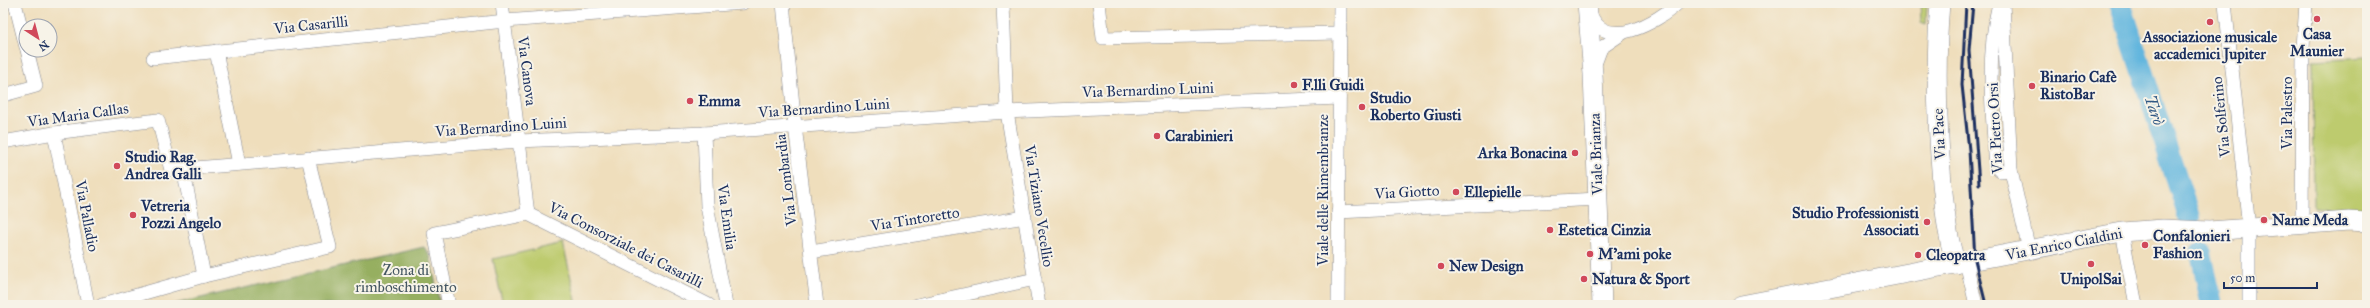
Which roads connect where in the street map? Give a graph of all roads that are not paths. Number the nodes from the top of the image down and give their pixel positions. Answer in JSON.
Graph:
{"nodes":[{"id":1,"x":15,"y":3,"type":"edge"},
{"id":2,"x":502,"y":3,"type":"edge"},
{"id":3,"x":743,"y":3,"type":"edge"},
{"id":4,"x":783,"y":3,"type":"edge"},
{"id":5,"x":1002,"y":3,"type":"edge"},
{"id":6,"x":1099,"y":3,"type":"edge"},
{"id":7,"x":1340,"y":3,"type":"edge"},
{"id":8,"x":1587,"y":3,"type":"edge"},
{"id":9,"x":1678,"y":3,"type":"edge"},
{"id":10,"x":1940,"y":3,"type":"edge"},
{"id":11,"x":1999,"y":3,"type":"edge"},
{"id":12,"x":2003,"y":3,"type":"edge"},
{"id":13,"x":2225,"y":3,"type":"edge"},
{"id":14,"x":2306,"y":3,"type":"edge"},
{"id":15,"x":19,"y":18,"type":"edge"},
{"id":16,"x":505,"y":21,"type":"junction"},
{"id":17,"x":1625,"y":32,"type":"junction"},
{"id":18,"x":1340,"y":33,"type":"junction"},
{"id":19,"x":216,"y":51,"type":"junction"},
{"id":20,"x":29,"y":58,"type":"edge"},
{"id":21,"x":153,"y":58,"type":"dead end"},
{"id":22,"x":1593,"y":74,"type":"junction"},
{"id":23,"x":4,"y":95,"type":"edge"},
{"id":24,"x":1339,"y":98,"type":"junction"},
{"id":25,"x":1007,"y":112,"type":"junction"},
{"id":26,"x":158,"y":120,"type":"joint"},
{"id":27,"x":795,"y":126,"type":"junction"},
{"id":28,"x":54,"y":133,"type":"junction"},
{"id":29,"x":704,"y":133,"type":"junction"},
{"id":30,"x":520,"y":141,"type":"junction"},
{"id":31,"x":3,"y":142,"type":"edge"},
{"id":32,"x":308,"y":158,"type":"junction"},
{"id":33,"x":239,"y":164,"type":"junction"},
{"id":34,"x":183,"y":168,"type":"junction"},
{"id":35,"x":2006,"y":170,"type":"junction"},
{"id":36,"x":1598,"y":199,"type":"junction"},
{"id":37,"x":1338,"y":212,"type":"junction"},
{"id":38,"x":528,"y":214,"type":"junction"},
{"id":39,"x":1025,"y":217,"type":"junction"},
{"id":40,"x":2367,"y":222,"type":"edge"},
{"id":41,"x":2302,"y":224,"type":"junction"},
{"id":42,"x":2249,"y":228,"type":"junction"},
{"id":43,"x":2122,"y":232,"type":"junction"},
{"id":44,"x":2029,"y":250,"type":"junction"},
{"id":45,"x":811,"y":252,"type":"junction"},
{"id":46,"x":1961,"y":263,"type":"junction"},
{"id":47,"x":204,"y":276,"type":"junction"},
{"id":48,"x":1035,"y":279,"type":"junction"},
{"id":49,"x":88,"y":305,"type":"edge"},
{"id":50,"x":102,"y":305,"type":"edge"},
{"id":51,"x":449,"y":305,"type":"edge"},
{"id":52,"x":709,"y":305,"type":"edge"},
{"id":53,"x":726,"y":305,"type":"edge"},
{"id":54,"x":817,"y":305,"type":"edge"},
{"id":55,"x":917,"y":305,"type":"edge"},
{"id":56,"x":1039,"y":305,"type":"edge"},
{"id":57,"x":1338,"y":305,"type":"edge"},
{"id":58,"x":1602,"y":305,"type":"edge"},
{"id":59,"x":1741,"y":305,"type":"edge"},
{"id":60,"x":1976,"y":305,"type":"edge"},
{"id":61,"x":2136,"y":305,"type":"edge"},
{"id":62,"x":2249,"y":305,"type":"edge"}],
"edges":[{"from":1,"to":15,"type":"street"},
{"from":2,"to":16,"type":"street","name":"Via Canova"},
{"from":3,"to":16,"type":"street","name":"Via Casarilli"},
{"from":4,"to":27,"type":"street","name":"Via Lombardia"},
{"from":5,"to":25,"type":"street","name":"Via Tiziano Vecellio"},
{"from":6,"to":18,"type":"street"},
{"from":7,"to":18,"type":"street","name":"Viale delle Rimembranze"},
{"from":8,"to":17,"type":"street"},
{"from":8,"to":22,"type":"street","name":"Viale Brianza"},
{"from":9,"to":17,"type":"street"},
{"from":10,"to":46,"type":"street","name":"Via Pace"},
{"from":11,"to":35,"type":"street"},
{"from":12,"to":35,"type":"street","name":"Via Pietro Orsi"},
{"from":13,"to":42,"type":"street","name":"Via Solferino"},
{"from":14,"to":41,"type":"street","name":"Via Palestro"},
{"from":16,"to":19,"type":"street","name":"Via Casarilli"},
{"from":16,"to":30,"type":"street","name":"Via Canova"},
{"from":17,"to":22,"type":"street"},
{"from":18,"to":24,"type":"street","name":"Viale delle Rimembranze"},
{"from":19,"to":21,"type":"street","name":"Via Casarilli"},
{"from":19,"to":33,"type":"street"},
{"from":20,"to":23,"type":"street"},
{"from":22,"to":36,"type":"street","name":"Viale Brianza"},
{"from":24,"to":25,"type":"street","name":"Via Bernardino Luini"},
{"from":24,"to":37,"type":"street","name":"Viale delle Rimembranze"},
{"from":25,"to":27,"type":"street","name":"Via Bernardino Luini"},
{"from":25,"to":39,"type":"street","name":"Via Tiziano Vecellio"},
{"from":26,"to":28,"type":"street","name":"Via Maria Callas"},
{"from":26,"to":34,"type":"street","name":"Via Bernardino Luini"},
{"from":27,"to":29,"type":"street","name":"Via Bernardino Luini"},
{"from":27,"to":45,"type":"street","name":"Via Lombardia"},
{"from":28,"to":31,"type":"street","name":"Via Maria Callas"},
{"from":28,"to":49,"type":"street","name":"Via Palladio"},
{"from":29,"to":30,"type":"street","name":"Via Bernardino Luini"},
{"from":29,"to":53,"type":"street","name":"Via Emilia"},
{"from":30,"to":32,"type":"street","name":"Via Bernardino Luini"},
{"from":30,"to":38,"type":"street","name":"Via Canova"},
{"from":32,"to":33,"type":"street","name":"Via Bernardino Luini"},
{"from":32,"to":47,"type":"street"},
{"from":33,"to":34,"type":"street","name":"Via Bernardino Luini"},
{"from":34,"to":47,"type":"street"},
{"from":35,"to":44,"type":"street","name":"Via Pietro Orsi"},
{"from":36,"to":37,"type":"street","name":"Via Giotto"},
{"from":36,"to":58,"type":"street","name":"Viale Brianza"},
{"from":37,"to":57,"type":"street","name":"Viale delle Rimembranze"},
{"from":38,"to":51,"type":"street"},
{"from":38,"to":52,"type":"street","name":"Via Consorziale dei Casarilli"},
{"from":39,"to":45,"type":"street","name":"Via Tintoretto"},
{"from":39,"to":48,"type":"street","name":"Via Tiziano Vecellio"},
{"from":40,"to":41,"type":"street","name":"Via Enrico Cialdini"},
{"from":41,"to":42,"type":"street","name":"Via Enrico Cialdini"},
{"from":42,"to":43,"type":"street","name":"Via Enrico Cialdini"},
{"from":42,"to":62,"type":"street","name":"Via Solferino"},
{"from":43,"to":44,"type":"street","name":"Via Enrico Cialdini"},
{"from":43,"to":61,"type":"street"},
{"from":44,"to":46,"type":"street","name":"Via Enrico Cialdini"},
{"from":45,"to":54,"type":"street","name":"Via Lombardia"},
{"from":46,"to":59,"type":"street","name":"Via Enrico Cialdini"},
{"from":46,"to":60,"type":"street"},
{"from":47,"to":50,"type":"street"},
{"from":48,"to":55,"type":"street"},
{"from":48,"to":56,"type":"street","name":"Via Tiziano Vecellio"}]}
